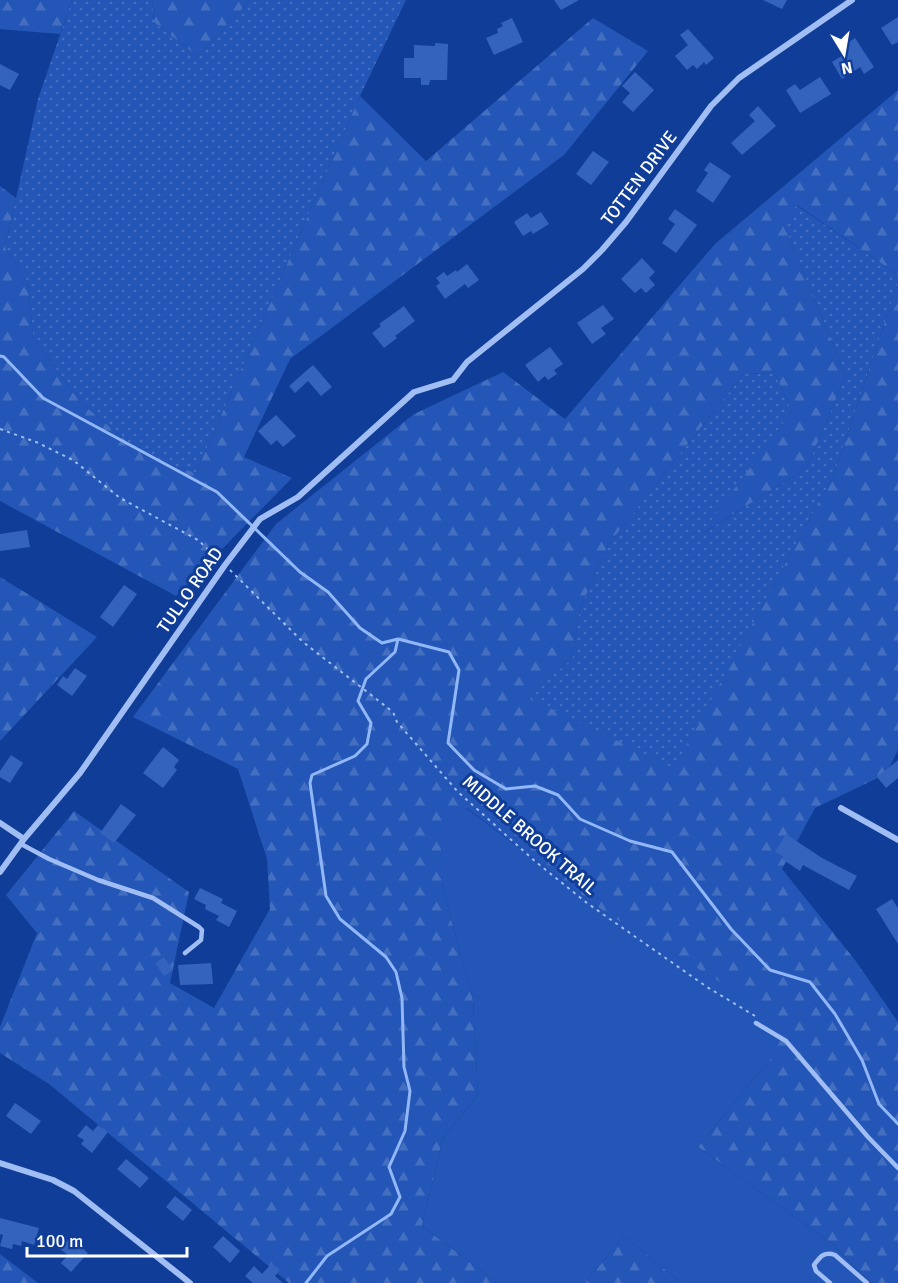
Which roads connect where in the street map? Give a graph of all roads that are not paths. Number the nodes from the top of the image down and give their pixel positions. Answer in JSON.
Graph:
{"nodes":[{"id":1,"x":852,"y":0,"type":"edge"},
{"id":2,"x":453,"y":380,"type":"joint"},
{"id":3,"x":841,"y":808,"type":"dead end"},
{"id":4,"x":0,"y":823,"type":"edge"},
{"id":5,"x":898,"y":840,"type":"edge"},
{"id":6,"x":23,"y":842,"type":"junction"},
{"id":7,"x":0,"y":872,"type":"edge"},
{"id":8,"x":185,"y":954,"type":"dead end"},
{"id":9,"x":757,"y":1020,"type":"road end"},
{"id":10,"x":0,"y":1163,"type":"edge"},
{"id":11,"x":898,"y":1168,"type":"edge"},
{"id":12,"x":190,"y":1283,"type":"edge"},
{"id":13,"x":830,"y":1283,"type":"edge"},
{"id":14,"x":867,"y":1283,"type":"edge"}],
"edges":[{"from":1,"to":2,"type":"street","name":"TOTTEN DRIVE"},
{"from":2,"to":6,"type":"street","name":"TULLO ROAD"},
{"from":3,"to":5,"type":"street"},
{"from":4,"to":6,"type":"street"},
{"from":6,"to":7,"type":"street","name":"TULLO ROAD"},
{"from":6,"to":8,"type":"lane"},
{"from":9,"to":11,"type":"lane"},
{"from":10,"to":12,"type":"street"},
{"from":13,"to":14,"type":"lane"}]}
